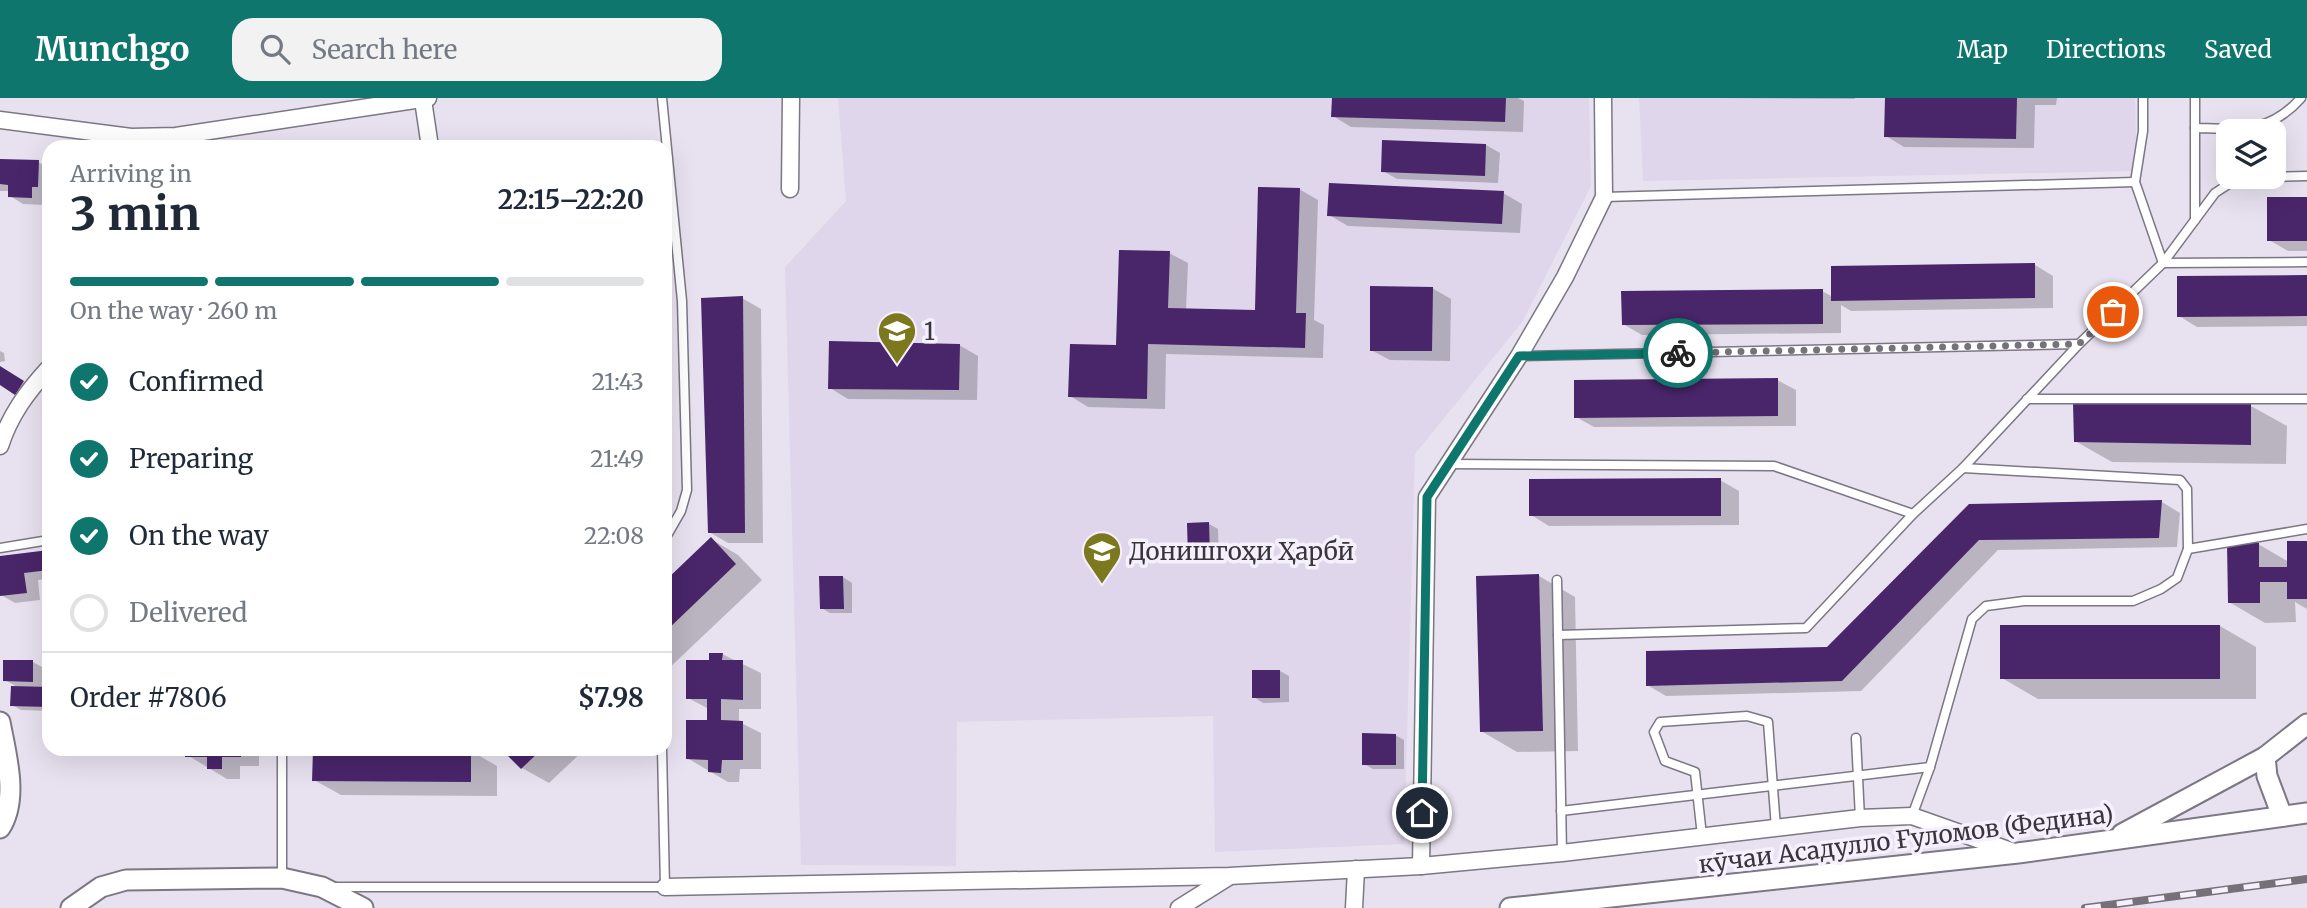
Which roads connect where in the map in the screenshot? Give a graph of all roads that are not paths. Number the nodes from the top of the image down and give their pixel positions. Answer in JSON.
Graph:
{"nodes":[{"id":1,"x":662,"y":98,"type":"edge"},
{"id":2,"x":791,"y":98,"type":"edge"},
{"id":3,"x":1602,"y":98,"type":"edge"},
{"id":4,"x":2143,"y":98,"type":"edge"},
{"id":5,"x":2195,"y":98,"type":"edge"},
{"id":6,"x":2301,"y":98,"type":"edge"},
{"id":7,"x":426,"y":99,"type":"edge"},
{"id":8,"x":0,"y":120,"type":"edge"},
{"id":9,"x":2195,"y":128,"type":"junction"},
{"id":10,"x":157,"y":140,"type":"edge"},
{"id":11,"x":187,"y":140,"type":"edge"},
{"id":12,"x":429,"y":140,"type":"edge"},
{"id":13,"x":666,"y":140,"type":"edge"},
{"id":14,"x":2307,"y":176,"type":"edge"},
{"id":15,"x":2286,"y":177,"type":"edge"},
{"id":16,"x":2135,"y":182,"type":"junction"},
{"id":17,"x":790,"y":189,"type":"dead end"},
{"id":18,"x":2221,"y":189,"type":"edge"},
{"id":19,"x":1604,"y":197,"type":"junction"},
{"id":20,"x":672,"y":200,"type":"edge"},
{"id":21,"x":2195,"y":220,"type":"junction"},
{"id":22,"x":2307,"y":262,"type":"edge"},
{"id":23,"x":2163,"y":263,"type":"junction"},
{"id":24,"x":2079,"y":344,"type":"junction"},
{"id":25,"x":1519,"y":356,"type":"junction"},
{"id":26,"x":42,"y":375,"type":"edge"},
{"id":27,"x":2307,"y":399,"type":"edge"},
{"id":28,"x":2026,"y":400,"type":"junction"},
{"id":29,"x":0,"y":446,"type":"edge"},
{"id":30,"x":1446,"y":464,"type":"junction"},
{"id":31,"x":1964,"y":468,"type":"junction"},
{"id":32,"x":1913,"y":514,"type":"junction"},
{"id":33,"x":672,"y":527,"type":"edge"},
{"id":34,"x":2307,"y":529,"type":"edge"},
{"id":35,"x":42,"y":541,"type":"edge"},
{"id":36,"x":0,"y":548,"type":"edge"},
{"id":37,"x":2188,"y":549,"type":"junction"},
{"id":38,"x":1557,"y":580,"type":"dead end"},
{"id":39,"x":1558,"y":635,"type":"junction"},
{"id":40,"x":0,"y":722,"type":"edge"},
{"id":41,"x":2307,"y":723,"type":"edge"},
{"id":42,"x":1856,"y":738,"type":"dead end"},
{"id":43,"x":282,"y":756,"type":"edge"},
{"id":44,"x":662,"y":756,"type":"edge"},
{"id":45,"x":2266,"y":757,"type":"junction"},
{"id":46,"x":1930,"y":767,"type":"junction"},
{"id":47,"x":1859,"y":778,"type":"junction"},
{"id":48,"x":1771,"y":788,"type":"junction"},
{"id":49,"x":1697,"y":794,"type":"junction"},
{"id":50,"x":1561,"y":811,"type":"junction"},
{"id":51,"x":2307,"y":813,"type":"edge"},
{"id":52,"x":1912,"y":816,"type":"junction"},
{"id":53,"x":2281,"y":816,"type":"junction"},
{"id":54,"x":1860,"y":818,"type":"junction"},
{"id":55,"x":0,"y":828,"type":"edge"},
{"id":56,"x":1776,"y":828,"type":"junction"},
{"id":57,"x":1702,"y":837,"type":"junction"},
{"id":58,"x":2108,"y":841,"type":"junction"},
{"id":59,"x":1562,"y":853,"type":"junction"},
{"id":60,"x":2018,"y":853,"type":"junction"},
{"id":61,"x":1420,"y":866,"type":"junction"},
{"id":62,"x":1356,"y":870,"type":"junction"},
{"id":63,"x":1229,"y":876,"type":"junction"},
{"id":64,"x":282,"y":878,"type":"junction"},
{"id":65,"x":323,"y":887,"type":"junction"},
{"id":66,"x":665,"y":887,"type":"junction"},
{"id":67,"x":71,"y":908,"type":"edge"},
{"id":68,"x":363,"y":908,"type":"edge"},
{"id":69,"x":1180,"y":908,"type":"edge"},
{"id":70,"x":1354,"y":908,"type":"edge"},
{"id":71,"x":1510,"y":908,"type":"edge"}],
"edges":[{"from":1,"to":13,"type":"lane"},
{"from":2,"to":17,"type":"street"},
{"from":3,"to":19,"type":"street"},
{"from":4,"to":16,"type":"lane"},
{"from":5,"to":9,"type":"lane"},
{"from":6,"to":9,"type":"lane"},
{"from":7,"to":11,"type":"street"},
{"from":7,"to":12,"type":"street"},
{"from":8,"to":10,"type":"street"},
{"from":9,"to":21,"type":"lane"},
{"from":14,"to":15,"type":"lane"},
{"from":16,"to":19,"type":"lane"},
{"from":16,"to":23,"type":"lane"},
{"from":18,"to":21,"type":"lane"},
{"from":19,"to":25,"type":"street"},
{"from":20,"to":33,"type":"lane"},
{"from":21,"to":23,"type":"lane"},
{"from":22,"to":23,"type":"lane"},
{"from":23,"to":24,"type":"lane"},
{"from":24,"to":25,"type":"lane"},
{"from":24,"to":28,"type":"lane"},
{"from":25,"to":30,"type":"street"},
{"from":26,"to":29,"type":"street"},
{"from":27,"to":28,"type":"lane"},
{"from":28,"to":31,"type":"lane"},
{"from":30,"to":32,"type":"lane"},
{"from":30,"to":61,"type":"street"},
{"from":31,"to":32,"type":"lane"},
{"from":31,"to":37,"type":"lane"},
{"from":32,"to":39,"type":"lane"},
{"from":34,"to":37,"type":"lane"},
{"from":35,"to":36,"type":"lane"},
{"from":37,"to":46,"type":"lane"},
{"from":38,"to":39,"type":"lane"},
{"from":39,"to":50,"type":"lane"},
{"from":40,"to":55,"type":"street"},
{"from":41,"to":45,"type":"street"},
{"from":42,"to":47,"type":"lane"},
{"from":43,"to":64,"type":"lane"},
{"from":44,"to":66,"type":"lane"},
{"from":45,"to":53,"type":"street"},
{"from":45,"to":58,"type":"street"},
{"from":46,"to":47,"type":"lane"},
{"from":46,"to":52,"type":"lane"},
{"from":47,"to":48,"type":"lane"},
{"from":47,"to":54,"type":"lane"},
{"from":48,"to":49,"type":"lane"},
{"from":48,"to":49,"type":"lane"},
{"from":48,"to":56,"type":"lane"},
{"from":49,"to":50,"type":"lane"},
{"from":49,"to":57,"type":"lane"},
{"from":50,"to":59,"type":"lane"},
{"from":51,"to":53,"type":"street","name":"кӯчаи Асадулло Ғуломов (Федина)"},
{"from":52,"to":54,"type":"street"},
{"from":52,"to":60,"type":"street"},
{"from":53,"to":58,"type":"street","name":"кӯчаи Асадулло Ғуломов (Федина)"},
{"from":54,"to":56,"type":"street"},
{"from":56,"to":57,"type":"street"},
{"from":57,"to":59,"type":"street"},
{"from":58,"to":60,"type":"street","name":"кӯчаи Асадулло Ғуломов (Федина)"},
{"from":59,"to":61,"type":"street"},
{"from":60,"to":71,"type":"street","name":"кӯчаи Асадулло Ғуломов (Федина)"},
{"from":61,"to":62,"type":"street"},
{"from":62,"to":63,"type":"street"},
{"from":62,"to":70,"type":"street"},
{"from":63,"to":66,"type":"street"},
{"from":63,"to":69,"type":"street"},
{"from":64,"to":65,"type":"street"},
{"from":64,"to":67,"type":"street"},
{"from":65,"to":66,"type":"lane"},
{"from":65,"to":68,"type":"street"}]}
